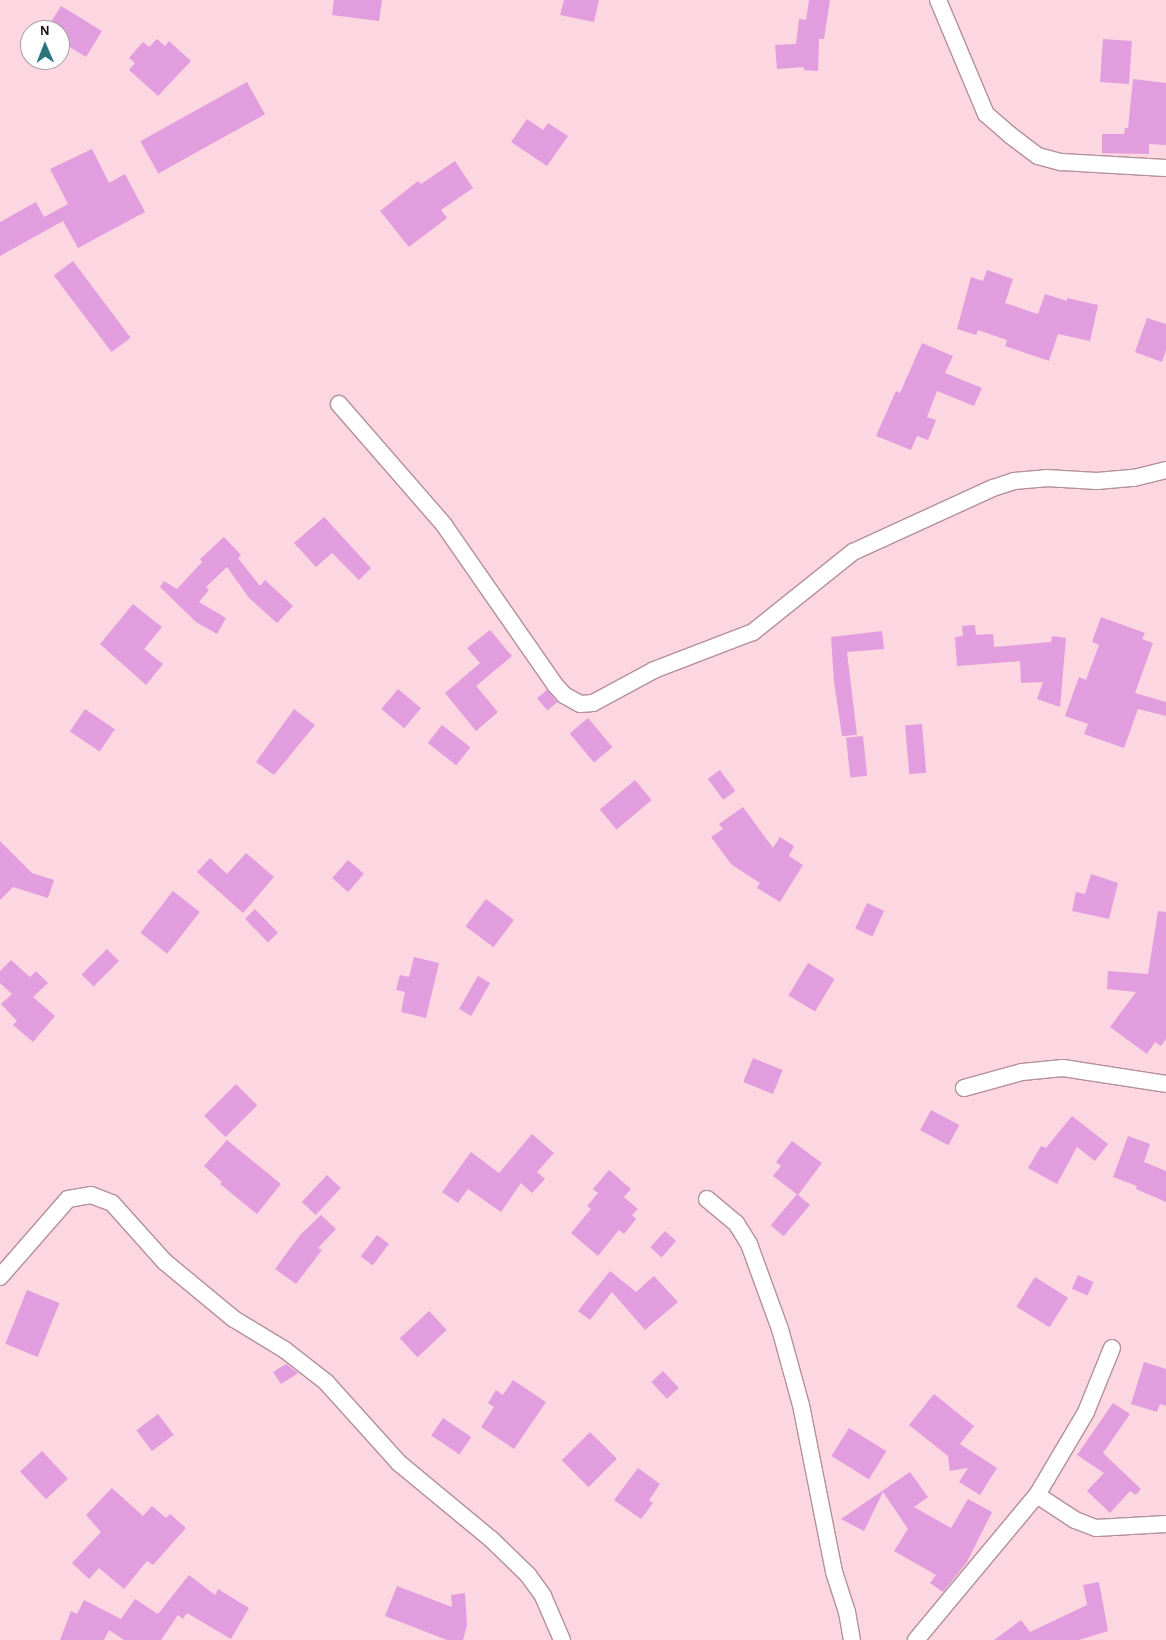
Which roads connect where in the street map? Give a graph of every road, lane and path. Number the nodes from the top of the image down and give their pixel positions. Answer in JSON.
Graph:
{"nodes":[{"id":1,"x":938,"y":0,"type":"edge"},
{"id":2,"x":1166,"y":168,"type":"edge"},
{"id":3,"x":339,"y":404,"type":"dead end"},
{"id":4,"x":1166,"y":470,"type":"edge"},
{"id":5,"x":1166,"y":1084,"type":"edge"},
{"id":6,"x":964,"y":1088,"type":"dead end"},
{"id":7,"x":707,"y":1199,"type":"dead end"},
{"id":8,"x":0,"y":1277,"type":"edge"},
{"id":9,"x":1112,"y":1348,"type":"dead end"},
{"id":10,"x":1037,"y":1495,"type":"junction"},
{"id":11,"x":1166,"y":1524,"type":"edge"},
{"id":12,"x":562,"y":1640,"type":"edge"},
{"id":13,"x":852,"y":1640,"type":"edge"},
{"id":14,"x":916,"y":1640,"type":"edge"}],
"edges":[{"from":1,"to":2,"type":"street"},
{"from":3,"to":4,"type":"street"},
{"from":5,"to":6,"type":"street"},
{"from":7,"to":13,"type":"street"},
{"from":8,"to":12,"type":"street"},
{"from":9,"to":10,"type":"street"},
{"from":10,"to":11,"type":"street"},
{"from":10,"to":14,"type":"street"}]}
